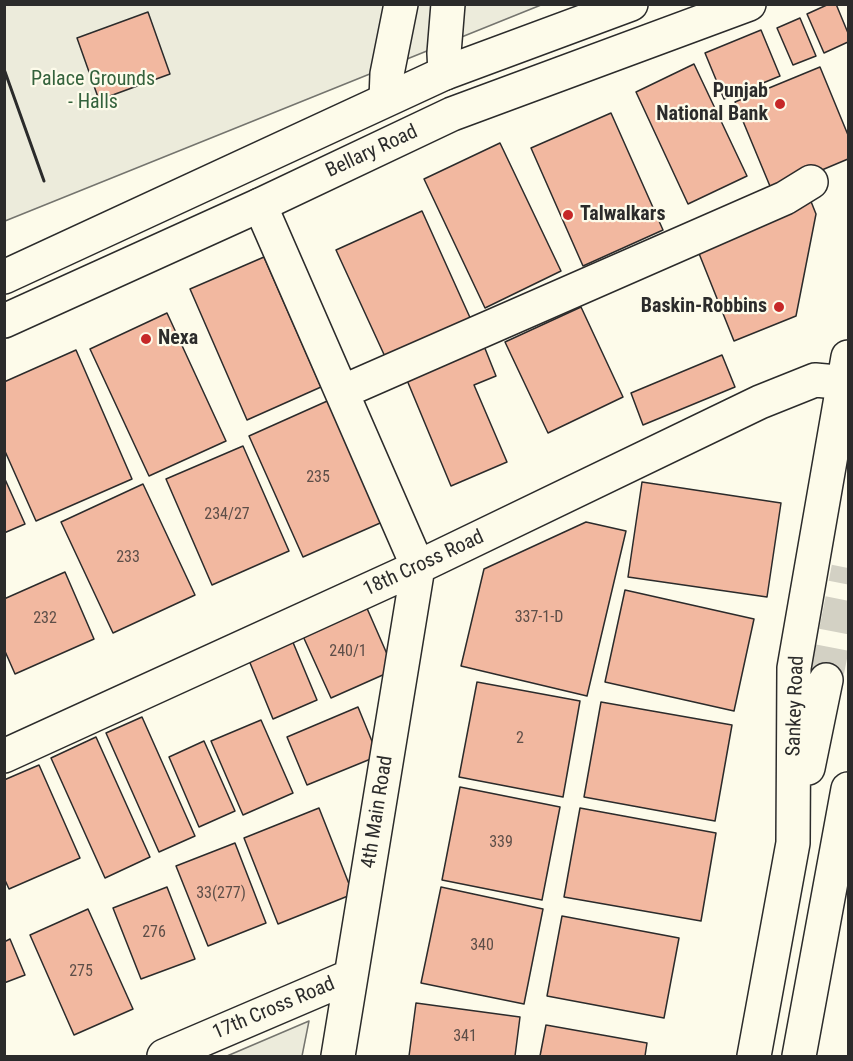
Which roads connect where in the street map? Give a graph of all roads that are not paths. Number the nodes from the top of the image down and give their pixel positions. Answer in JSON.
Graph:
{"nodes":[{"id":1,"x":401,"y":4,"type":"edge"},
{"id":2,"x":448,"y":4,"type":"edge"},
{"id":3,"x":631,"y":4,"type":"edge"},
{"id":4,"x":749,"y":4,"type":"edge"},
{"id":5,"x":445,"y":73,"type":"junction"},
{"id":6,"x":386,"y":99,"type":"junction"},
{"id":7,"x":811,"y":182,"type":"dead end"},
{"id":8,"x":260,"y":205,"type":"junction"},
{"id":9,"x":4,"y":277,"type":"edge"},
{"id":10,"x":4,"y":321,"type":"edge"},
{"id":11,"x":847,"y":374,"type":"edge"},
{"id":12,"x":342,"y":392,"type":"junction"},
{"id":13,"x":418,"y":567,"type":"junction"},
{"id":14,"x":826,"y":680,"type":"tunnel mouth"},
{"id":15,"x":4,"y":756,"type":"edge"},
{"id":16,"x":849,"y":789,"type":"edge"},
{"id":17,"x":793,"y":843,"type":"junction"},
{"id":18,"x":843,"y":852,"type":"edge"},
{"id":19,"x":351,"y":976,"type":"junction"},
{"id":20,"x":164,"y":1056,"type":"edge"},
{"id":21,"x":338,"y":1056,"type":"edge"},
{"id":22,"x":754,"y":1056,"type":"edge"},
{"id":23,"x":799,"y":1056,"type":"edge"}],
"edges":[{"from":1,"to":6,"type":"main road"},
{"from":2,"to":5,"type":"main road"},
{"from":3,"to":5,"type":"main road"},
{"from":4,"to":8,"type":"main road","name":"Bellary Road"},
{"from":5,"to":6,"type":"main road"},
{"from":6,"to":9,"type":"main road"},
{"from":7,"to":12,"type":"main road"},
{"from":8,"to":10,"type":"main road","name":"Bellary Road"},
{"from":8,"to":12,"type":"main road"},
{"from":11,"to":13,"type":"main road","name":"18th Cross Road"},
{"from":11,"to":17,"type":"main road","name":"Sankey Road"},
{"from":12,"to":13,"type":"main road"},
{"from":13,"to":15,"type":"main road","name":"18th Cross Road"},
{"from":13,"to":19,"type":"main road","name":"4th Main Road"},
{"from":14,"to":17,"type":"main road"},
{"from":16,"to":18,"type":"main road"},
{"from":17,"to":22,"type":"main road","name":"Sankey Road"},
{"from":18,"to":23,"type":"main road"},
{"from":19,"to":20,"type":"main road","name":"17th Cross Road"},
{"from":19,"to":21,"type":"main road","name":"4th Main Road"}]}
